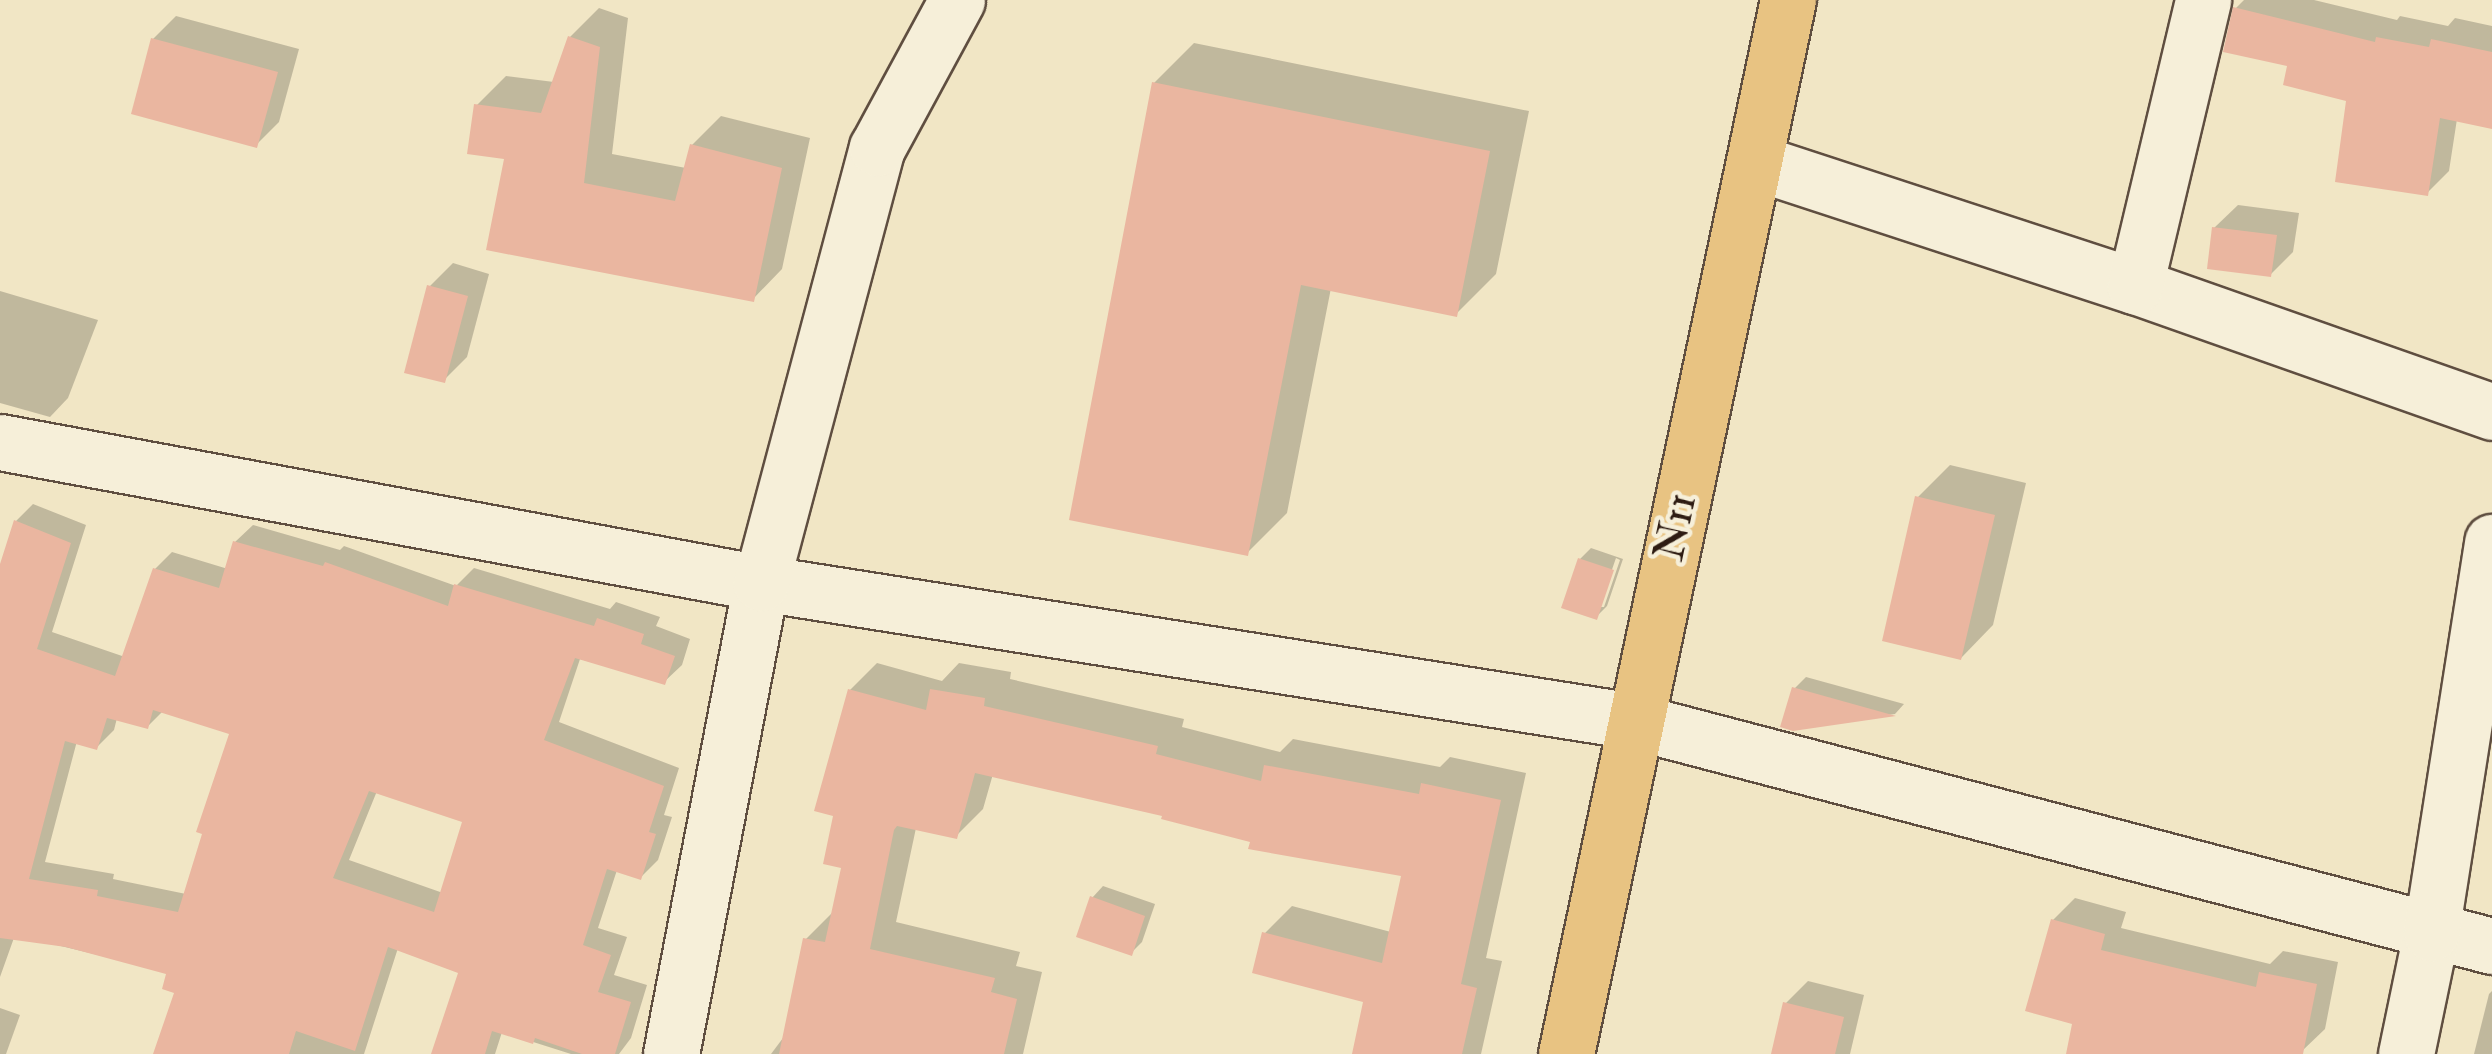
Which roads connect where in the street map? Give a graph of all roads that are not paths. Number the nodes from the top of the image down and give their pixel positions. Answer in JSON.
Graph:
{"nodes":[{"id":1,"x":957,"y":0,"type":"edge"},
{"id":2,"x":1788,"y":0,"type":"edge"},
{"id":3,"x":2203,"y":0,"type":"edge"},
{"id":4,"x":1756,"y":162,"type":"junction"},
{"id":5,"x":2136,"y":286,"type":"junction"},
{"id":6,"x":2492,"y":412,"type":"edge"},
{"id":7,"x":0,"y":442,"type":"edge"},
{"id":8,"x":2492,"y":542,"type":"edge"},
{"id":9,"x":761,"y":583,"type":"junction"},
{"id":10,"x":1633,"y":722,"type":"junction"},
{"id":11,"x":2431,"y":933,"type":"junction"},
{"id":12,"x":2492,"y":946,"type":"edge"},
{"id":13,"x":670,"y":1054,"type":"edge"},
{"id":14,"x":1566,"y":1054,"type":"edge"},
{"id":15,"x":2406,"y":1054,"type":"edge"}],
"edges":[{"from":1,"to":9,"type":"street"},
{"from":2,"to":4,"type":"main road","name":"N11"},
{"from":3,"to":5,"type":"street"},
{"from":4,"to":5,"type":"street"},
{"from":4,"to":10,"type":"main road","name":"N11"},
{"from":5,"to":6,"type":"street"},
{"from":7,"to":9,"type":"street"},
{"from":8,"to":11,"type":"street"},
{"from":9,"to":10,"type":"street"},
{"from":9,"to":13,"type":"street"},
{"from":10,"to":11,"type":"street"},
{"from":10,"to":14,"type":"main road","name":"N11"},
{"from":11,"to":12,"type":"street"},
{"from":11,"to":15,"type":"street"}]}
